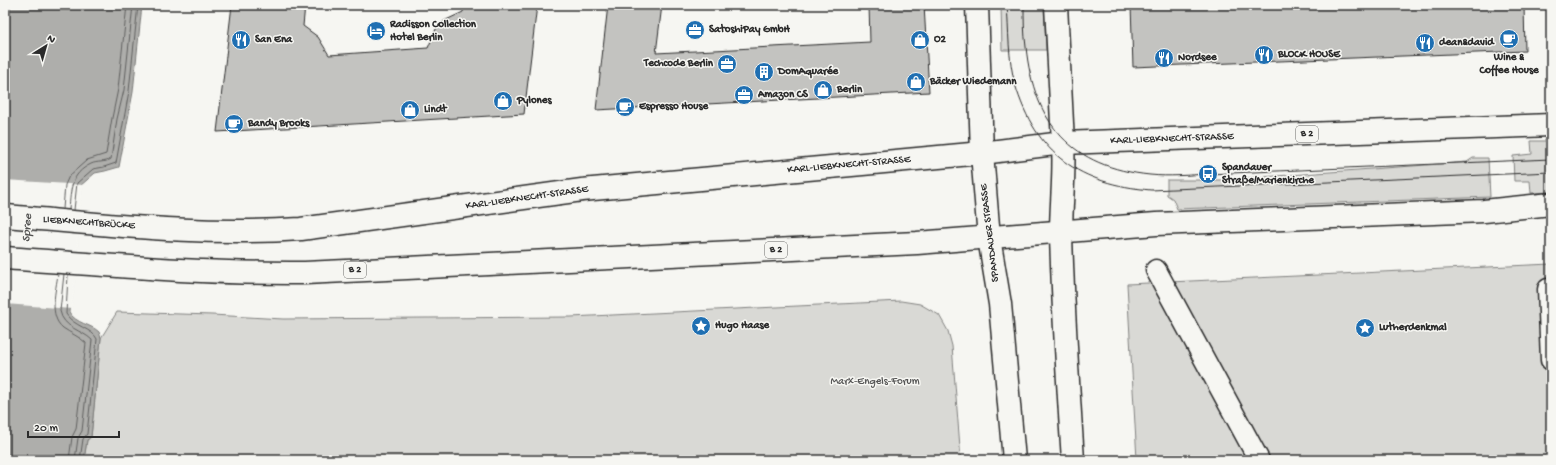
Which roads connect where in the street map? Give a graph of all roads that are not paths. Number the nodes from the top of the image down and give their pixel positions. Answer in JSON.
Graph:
{"nodes":[{"id":1,"x":977,"y":5,"type":"edge"},
{"id":2,"x":1056,"y":5,"type":"edge"},
{"id":3,"x":1551,"y":124,"type":"edge"},
{"id":4,"x":1063,"y":143,"type":"junction"},
{"id":5,"x":982,"y":153,"type":"junction"},
{"id":6,"x":1551,"y":204,"type":"edge"},
{"id":7,"x":5,"y":216,"type":"edge"},
{"id":8,"x":150,"y":227,"type":"joint"},
{"id":9,"x":1061,"y":232,"type":"junction"},
{"id":10,"x":989,"y":238,"type":"junction"},
{"id":11,"x":5,"y":258,"type":"edge"},
{"id":12,"x":1156,"y":270,"type":"dead end"},
{"id":13,"x":1548,"y":289,"type":"dead end"},
{"id":14,"x":1551,"y":360,"type":"edge"},
{"id":15,"x":1014,"y":460,"type":"edge"},
{"id":16,"x":1073,"y":460,"type":"edge"},
{"id":17,"x":1259,"y":460,"type":"edge"}],
"edges":[{"from":1,"to":5,"type":"main road","name":"SPANDAUER STRASSE"},
{"from":2,"to":4,"type":"main road"},
{"from":3,"to":4,"type":"main road","name":"KARL-LIEBKNECHT-STRASSE","number":"B 2"},
{"from":4,"to":5,"type":"main road","name":"KARL-LIEBKNECHT-STRASSE","number":"B 2"},
{"from":4,"to":9,"type":"main road"},
{"from":5,"to":8,"type":"main road","name":"KARL-LIEBKNECHT-STRASSE","number":"B 2"},
{"from":5,"to":10,"type":"main road","name":"SPANDAUER STRASSE"},
{"from":6,"to":9,"type":"main road","number":"B 2"},
{"from":7,"to":8,"type":"main road","name":"LIEBKNECHTBRÜCKE","number":"B 2"},
{"from":9,"to":10,"type":"main road","number":"B 2"},
{"from":9,"to":16,"type":"main road"},
{"from":10,"to":11,"type":"main road","number":"B 2"},
{"from":10,"to":15,"type":"main road","name":"SPANDAUER STRASSE"},
{"from":12,"to":17,"type":"street"},
{"from":13,"to":14,"type":"street"}]}
